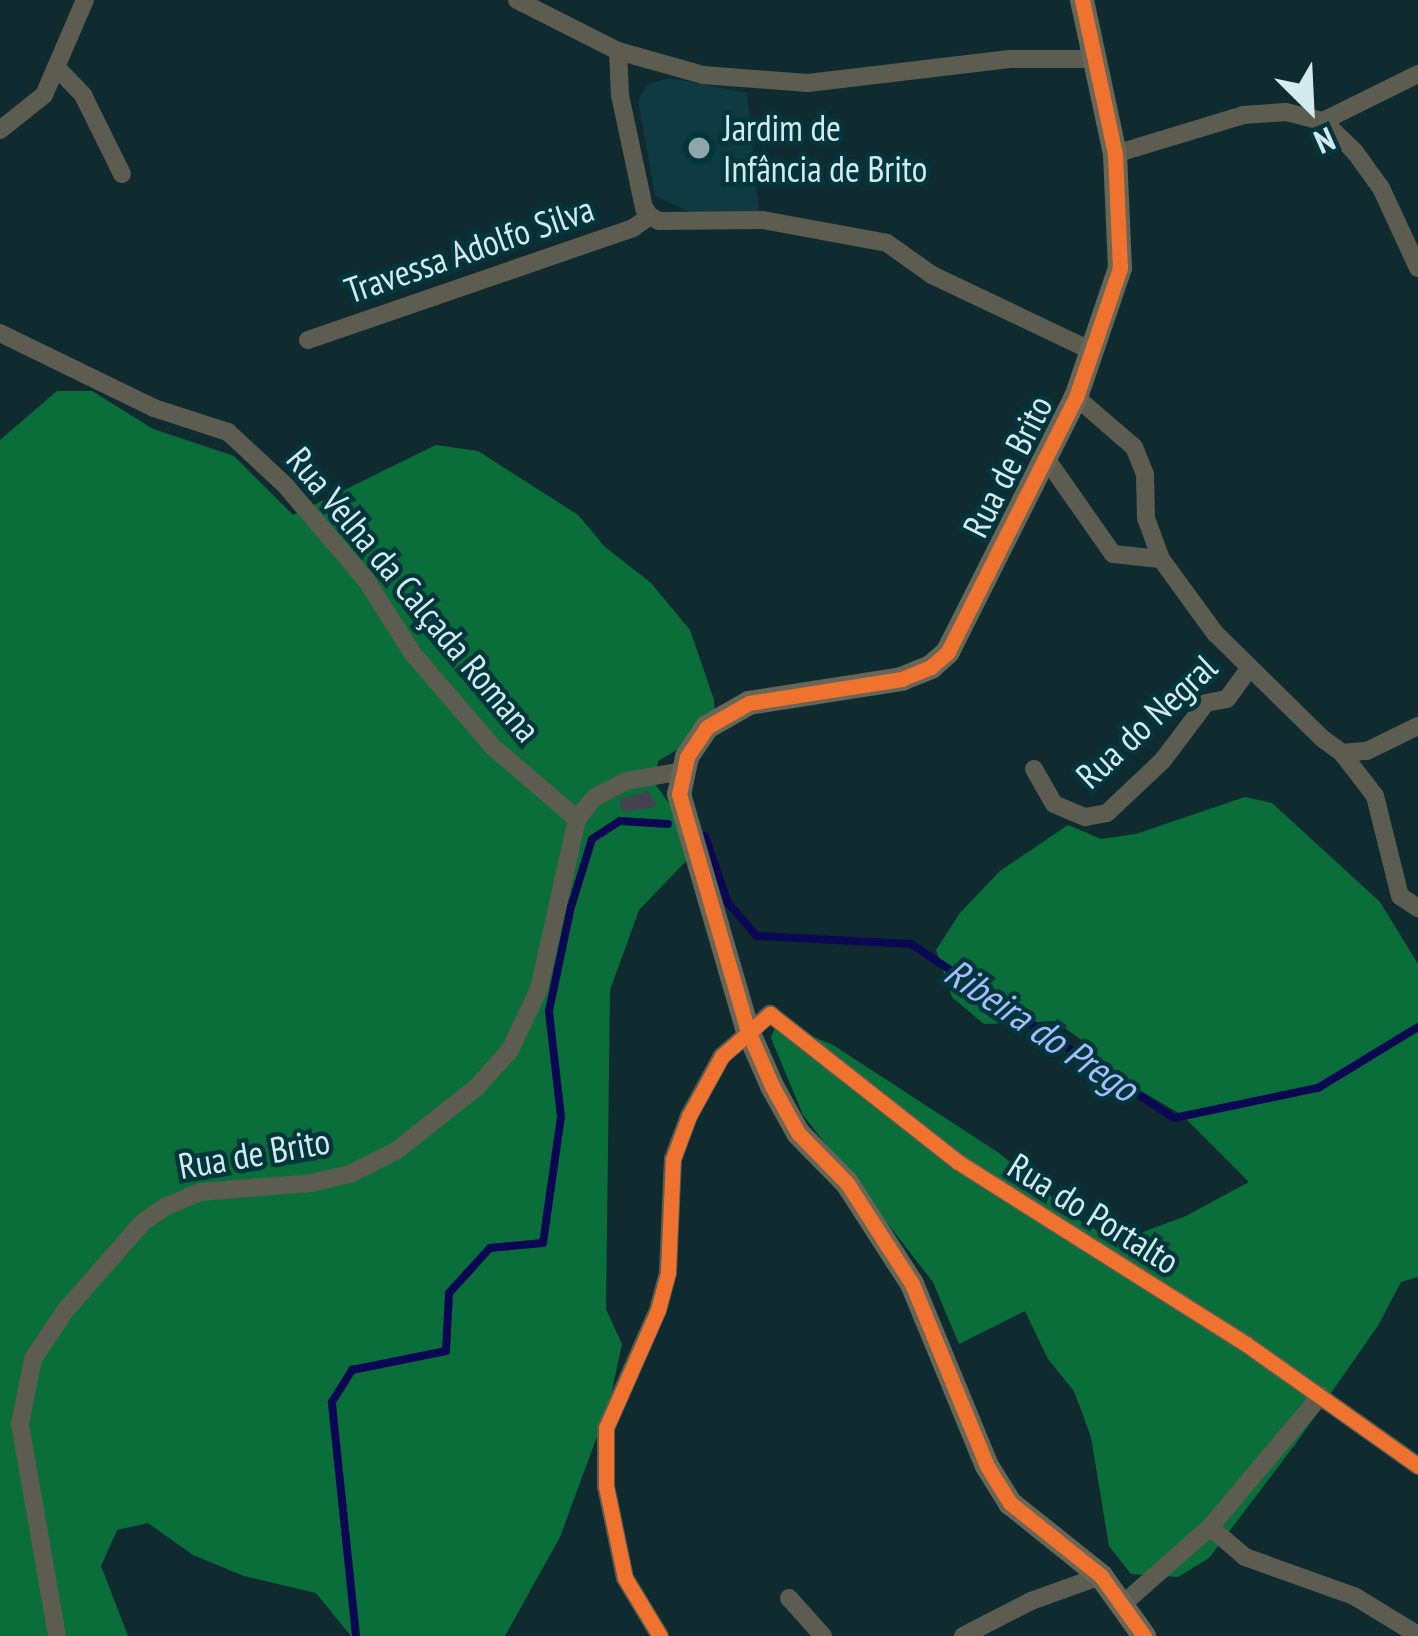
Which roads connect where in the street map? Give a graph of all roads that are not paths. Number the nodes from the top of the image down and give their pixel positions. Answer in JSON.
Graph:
{"nodes":[{"id":1,"x":85,"y":0,"type":"edge"},
{"id":2,"x":518,"y":0,"type":"edge"},
{"id":3,"x":1082,"y":0,"type":"edge"},
{"id":4,"x":618,"y":51,"type":"junction"},
{"id":5,"x":1094,"y":59,"type":"junction"},
{"id":6,"x":59,"y":70,"type":"junction"},
{"id":7,"x":1418,"y":74,"type":"edge"},
{"id":8,"x":1323,"y":122,"type":"junction"},
{"id":9,"x":0,"y":130,"type":"edge"},
{"id":10,"x":1115,"y":154,"type":"junction"},
{"id":11,"x":122,"y":174,"type":"dead end"},
{"id":12,"x":650,"y":216,"type":"junction"},
{"id":13,"x":1418,"y":268,"type":"edge"},
{"id":14,"x":0,"y":333,"type":"edge"},
{"id":15,"x":308,"y":340,"type":"dead end"},
{"id":16,"x":1094,"y":352,"type":"junction"},
{"id":17,"x":1076,"y":397,"type":"junction"},
{"id":18,"x":1045,"y":457,"type":"junction"},
{"id":19,"x":1161,"y":559,"type":"junction"},
{"id":20,"x":1250,"y":667,"type":"junction"},
{"id":21,"x":1418,"y":726,"type":"edge"},
{"id":22,"x":1342,"y":753,"type":"junction"},
{"id":23,"x":1034,"y":769,"type":"dead end"},
{"id":24,"x":684,"y":771,"type":"junction"},
{"id":25,"x":577,"y":819,"type":"junction"},
{"id":26,"x":1418,"y":908,"type":"edge"},
{"id":27,"x":748,"y":1031,"type":"junction"},
{"id":28,"x":1321,"y":1395,"type":"junction"},
{"id":29,"x":1418,"y":1466,"type":"edge"},
{"id":30,"x":1210,"y":1527,"type":"junction"},
{"id":31,"x":1101,"y":1576,"type":"junction"},
{"id":32,"x":789,"y":1598,"type":"dead end"},
{"id":33,"x":1124,"y":1604,"type":"junction"},
{"id":34,"x":1418,"y":1635,"type":"edge"},
{"id":35,"x":57,"y":1636,"type":"edge"},
{"id":36,"x":660,"y":1636,"type":"edge"},
{"id":37,"x":823,"y":1636,"type":"edge"},
{"id":38,"x":963,"y":1636,"type":"edge"},
{"id":39,"x":1144,"y":1636,"type":"edge"}],
"edges":[{"from":1,"to":6,"type":"street"},
{"from":2,"to":4,"type":"street"},
{"from":3,"to":5,"type":"street","name":"Rua de Brito"},
{"from":4,"to":5,"type":"street"},
{"from":4,"to":12,"type":"street"},
{"from":5,"to":10,"type":"street","name":"Rua de Brito"},
{"from":6,"to":9,"type":"street"},
{"from":6,"to":11,"type":"street"},
{"from":7,"to":8,"type":"street"},
{"from":8,"to":10,"type":"street"},
{"from":8,"to":13,"type":"street"},
{"from":10,"to":16,"type":"street","name":"Rua de Brito"},
{"from":12,"to":15,"type":"street","name":"Travessa Adolfo Silva"},
{"from":12,"to":16,"type":"street"},
{"from":14,"to":25,"type":"street","name":"Rua Velha da Calçada Romana"},
{"from":16,"to":17,"type":"street","name":"Rua de Brito"},
{"from":17,"to":18,"type":"street","name":"Rua de Brito"},
{"from":17,"to":19,"type":"street"},
{"from":18,"to":19,"type":"street"},
{"from":18,"to":24,"type":"street","name":"Rua de Brito"},
{"from":19,"to":20,"type":"street"},
{"from":20,"to":22,"type":"street"},
{"from":20,"to":23,"type":"street","name":"Rua do Negral"},
{"from":21,"to":22,"type":"street"},
{"from":22,"to":26,"type":"street"},
{"from":24,"to":25,"type":"street"},
{"from":24,"to":27,"type":"street"},
{"from":25,"to":35,"type":"street","name":"Rua de Brito"},
{"from":27,"to":28,"type":"street","name":"Rua do Portalto"},
{"from":27,"to":31,"type":"street"},
{"from":27,"to":36,"type":"street"},
{"from":28,"to":29,"type":"street","name":"Rua do Portalto"},
{"from":28,"to":30,"type":"street"},
{"from":30,"to":33,"type":"street"},
{"from":30,"to":34,"type":"street"},
{"from":31,"to":33,"type":"street"},
{"from":31,"to":38,"type":"street"},
{"from":32,"to":37,"type":"street"},
{"from":33,"to":39,"type":"street"}]}
